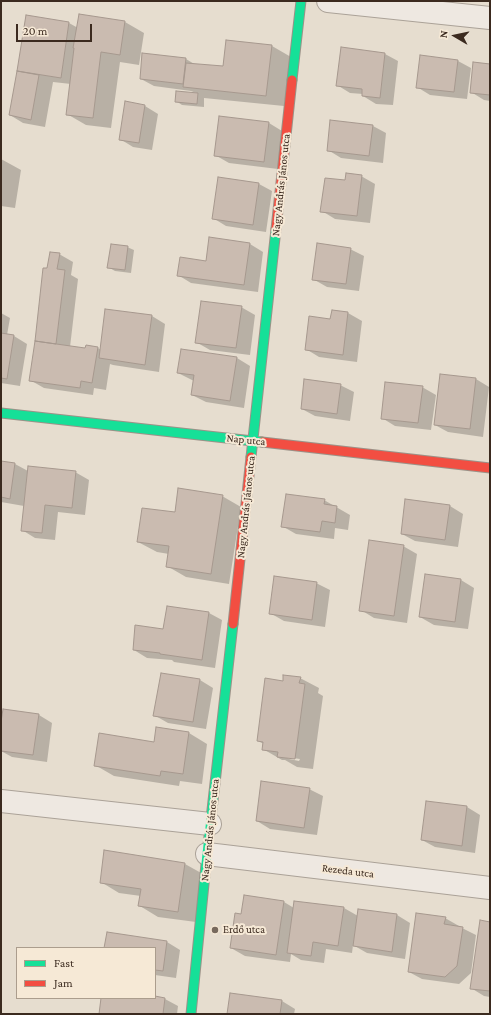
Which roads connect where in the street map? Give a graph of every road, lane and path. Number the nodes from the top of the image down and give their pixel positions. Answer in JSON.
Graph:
{"nodes":[{"id":1,"x":301,"y":1,"type":"edge"},
{"id":2,"x":328,"y":1,"type":"edge"},
{"id":3,"x":490,"y":18,"type":"edge"},
{"id":4,"x":1,"y":413,"type":"edge"},
{"id":5,"x":253,"y":441,"type":"junction"},
{"id":6,"x":490,"y":468,"type":"edge"},
{"id":7,"x":1,"y":801,"type":"edge"},
{"id":8,"x":210,"y":824,"type":"junction"},
{"id":9,"x":207,"y":854,"type":"junction"},
{"id":10,"x":490,"y":888,"type":"edge"},
{"id":11,"x":191,"y":1014,"type":"edge"}],
"edges":[{"from":1,"to":5,"type":"street","name":"Nagy András János utca"},
{"from":2,"to":3,"type":"street"},
{"from":4,"to":5,"type":"street","name":"Nap utca"},
{"from":5,"to":6,"type":"street","name":"Nap utca"},
{"from":5,"to":8,"type":"street","name":"Nagy András János utca"},
{"from":7,"to":8,"type":"street"},
{"from":8,"to":9,"type":"street","name":"Nagy András János utca"},
{"from":9,"to":10,"type":"street","name":"Rezeda utca"},
{"from":9,"to":11,"type":"street","name":"Nagy András János utca"}]}
